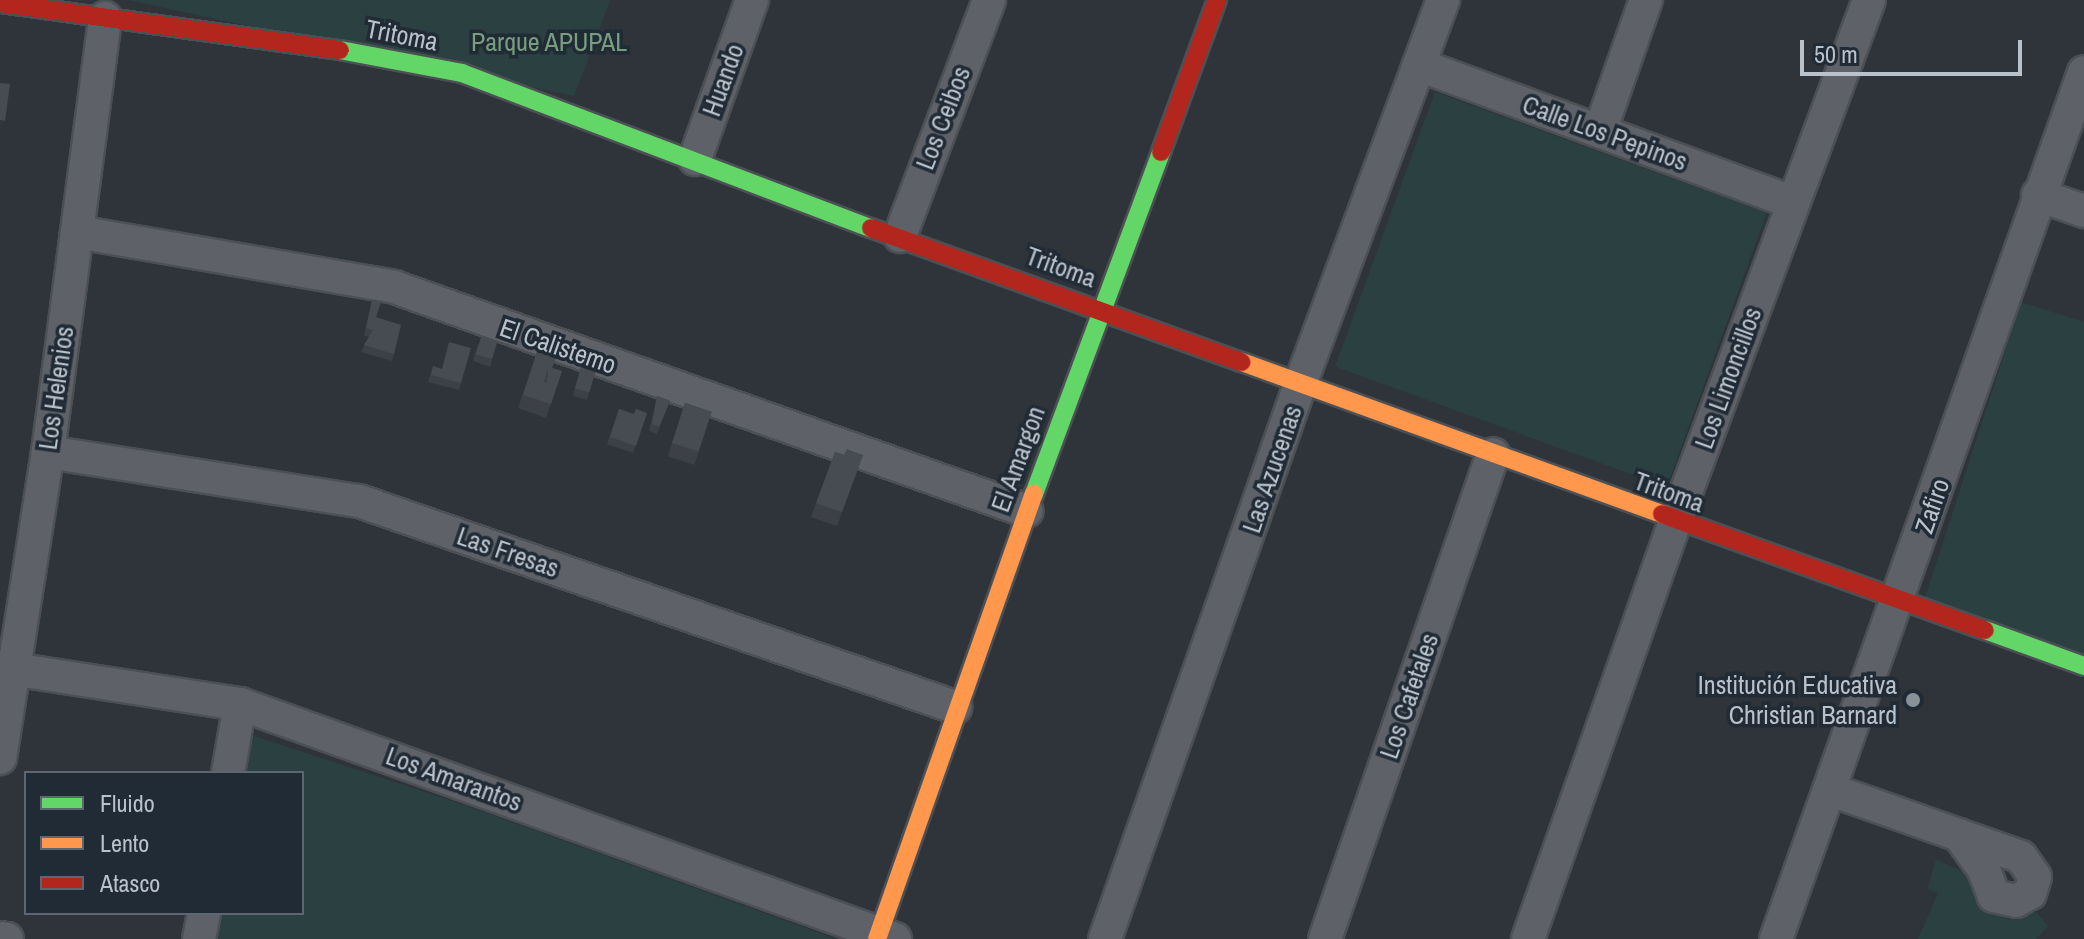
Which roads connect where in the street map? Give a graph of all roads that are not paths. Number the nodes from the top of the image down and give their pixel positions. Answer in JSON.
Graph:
{"nodes":[{"id":1,"x":752,"y":0,"type":"edge"},
{"id":2,"x":989,"y":0,"type":"edge"},
{"id":3,"x":1217,"y":0,"type":"edge"},
{"id":4,"x":1443,"y":0,"type":"edge"},
{"id":5,"x":1646,"y":0,"type":"edge"},
{"id":6,"x":1869,"y":0,"type":"edge"},
{"id":7,"x":0,"y":3,"type":"edge"},
{"id":8,"x":105,"y":18,"type":"junction"},
{"id":9,"x":1419,"y":65,"type":"junction"},
{"id":10,"x":2084,"y":72,"type":"edge"},
{"id":11,"x":1600,"y":131,"type":"junction"},
{"id":12,"x":695,"y":159,"type":"junction"},
{"id":13,"x":2038,"y":195,"type":"junction"},
{"id":14,"x":1792,"y":202,"type":"junction"},
{"id":15,"x":2084,"y":211,"type":"edge"},
{"id":16,"x":77,"y":232,"type":"junction"},
{"id":17,"x":900,"y":236,"type":"junction"},
{"id":18,"x":1101,"y":309,"type":"junction"},
{"id":19,"x":1301,"y":382,"type":"junction"},
{"id":20,"x":48,"y":452,"type":"junction"},
{"id":21,"x":1493,"y":454,"type":"junction"},
{"id":22,"x":1027,"y":511,"type":"junction"},
{"id":23,"x":1675,"y":522,"type":"junction"},
{"id":24,"x":1899,"y":603,"type":"junction"},
{"id":25,"x":2084,"y":666,"type":"edge"},
{"id":26,"x":6,"y":668,"type":"edge"},
{"id":27,"x":240,"y":704,"type":"junction"},
{"id":28,"x":955,"y":707,"type":"junction"},
{"id":29,"x":0,"y":758,"type":"edge"},
{"id":30,"x":228,"y":771,"type":"edge"},
{"id":31,"x":1831,"y":790,"type":"junction"},
{"id":32,"x":1959,"y":835,"type":"dead end"},
{"id":33,"x":204,"y":915,"type":"edge"},
{"id":34,"x":884,"y":937,"type":"edge"},
{"id":35,"x":0,"y":938,"type":"edge"},
{"id":36,"x":7,"y":939,"type":"edge"},
{"id":37,"x":199,"y":939,"type":"edge"},
{"id":38,"x":1105,"y":939,"type":"edge"},
{"id":39,"x":1325,"y":939,"type":"edge"},
{"id":40,"x":1528,"y":939,"type":"edge"},
{"id":41,"x":1776,"y":939,"type":"edge"}],
"edges":[{"from":1,"to":12,"type":"street","name":"Huando"},
{"from":2,"to":17,"type":"street","name":"Los Ceibos"},
{"from":3,"to":18,"type":"street","name":"El Amargon"},
{"from":4,"to":9,"type":"street","name":"Las Azucenas"},
{"from":5,"to":11,"type":"street"},
{"from":6,"to":14,"type":"street","name":"Los Limoncillos"},
{"from":7,"to":8,"type":"street","name":"Tritoma"},
{"from":8,"to":12,"type":"street","name":"Tritoma"},
{"from":8,"to":16,"type":"street","name":"Los Helenios"},
{"from":9,"to":11,"type":"street","name":"Calle Los Pepinos"},
{"from":9,"to":19,"type":"street","name":"Las Azucenas"},
{"from":10,"to":13,"type":"street","name":"Zafiro"},
{"from":11,"to":14,"type":"street","name":"Calle Los Pepinos"},
{"from":12,"to":17,"type":"street","name":"Tritoma"},
{"from":13,"to":15,"type":"street"},
{"from":13,"to":24,"type":"street","name":"Zafiro"},
{"from":14,"to":23,"type":"street","name":"Los Limoncillos"},
{"from":16,"to":20,"type":"street","name":"Los Helenios"},
{"from":16,"to":22,"type":"street","name":"El Calistemo"},
{"from":17,"to":18,"type":"street","name":"Tritoma"},
{"from":18,"to":19,"type":"street","name":"Tritoma"},
{"from":18,"to":22,"type":"street","name":"El Amargon"},
{"from":19,"to":21,"type":"street","name":"Tritoma"},
{"from":19,"to":38,"type":"street","name":"Las Azucenas"},
{"from":20,"to":26,"type":"street","name":"Los Helenios"},
{"from":20,"to":28,"type":"street","name":"Las Fresas"},
{"from":21,"to":23,"type":"street","name":"Tritoma"},
{"from":21,"to":39,"type":"street","name":"Los Cafetales"},
{"from":22,"to":28,"type":"street","name":"El Amargon"},
{"from":23,"to":24,"type":"street","name":"Tritoma"},
{"from":23,"to":40,"type":"street","name":"Los Limoncillos"},
{"from":24,"to":25,"type":"street","name":"Tritoma"},
{"from":24,"to":31,"type":"street","name":"Zafiro"},
{"from":26,"to":27,"type":"street","name":"Los Amarantos"},
{"from":26,"to":29,"type":"street","name":"Los Helenios"},
{"from":27,"to":30,"type":"street"},
{"from":27,"to":34,"type":"street","name":"Los Amarantos"},
{"from":28,"to":34,"type":"street","name":"El Amargon"},
{"from":31,"to":32,"type":"street"},
{"from":31,"to":41,"type":"street","name":"Zafiro"},
{"from":33,"to":37,"type":"street"},
{"from":35,"to":36,"type":"street"}]}
